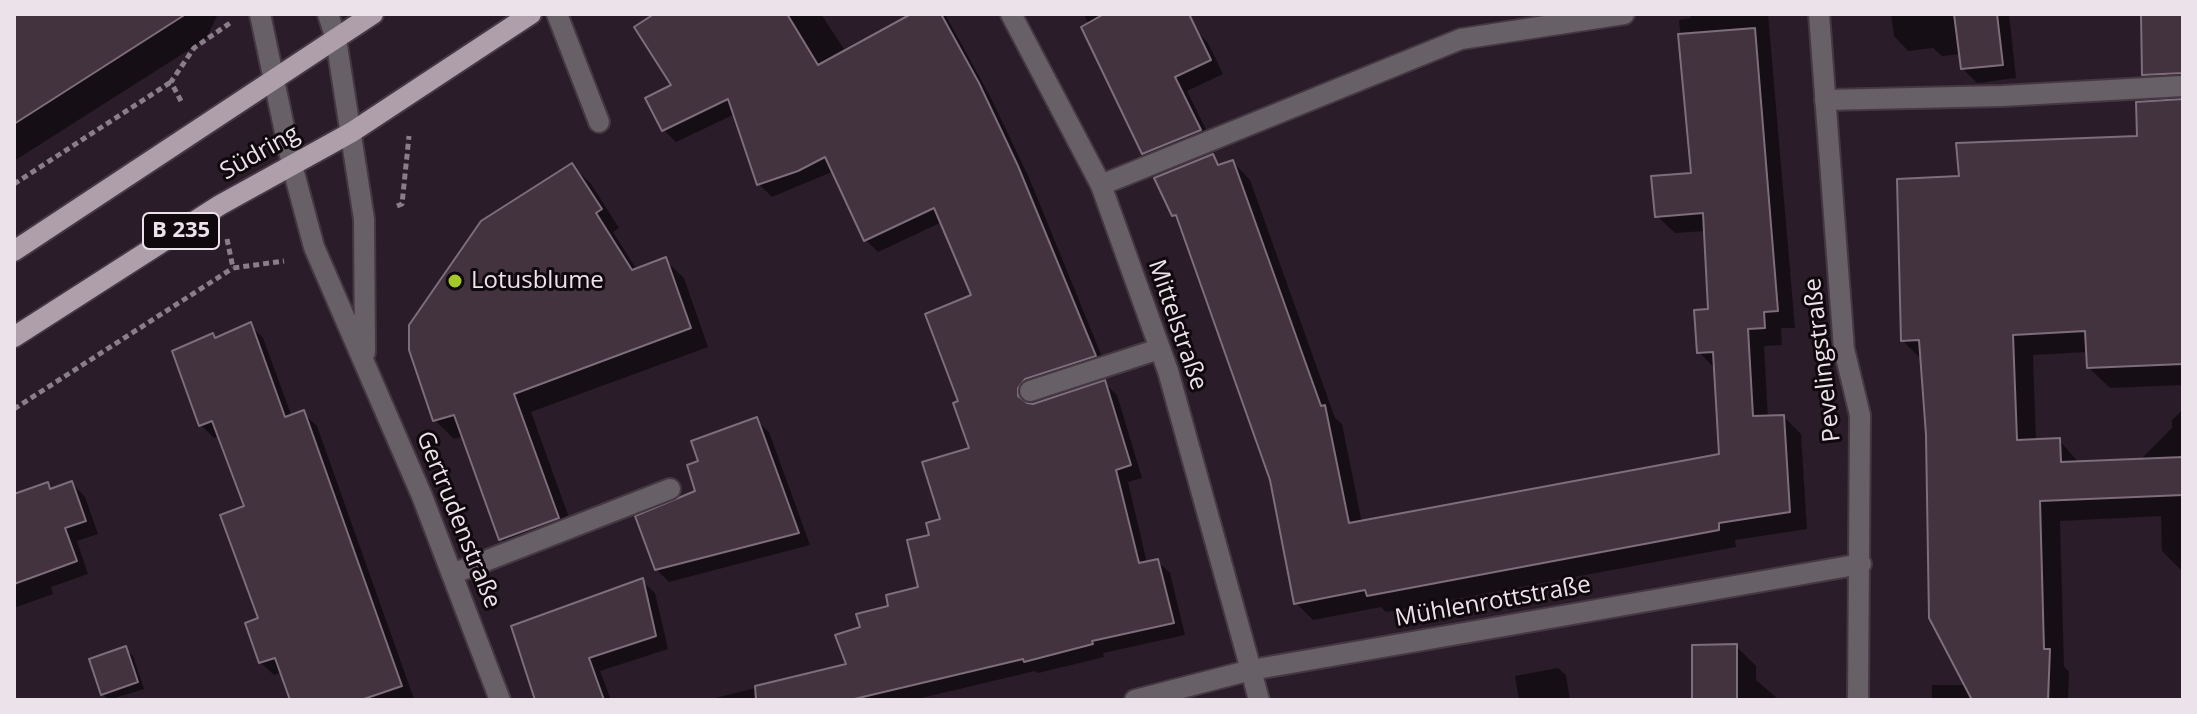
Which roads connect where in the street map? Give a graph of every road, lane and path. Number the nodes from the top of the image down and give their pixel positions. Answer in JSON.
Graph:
{"nodes":[{"id":1,"x":260,"y":14,"type":"edge"},
{"id":2,"x":328,"y":14,"type":"edge"},
{"id":3,"x":373,"y":14,"type":"edge"},
{"id":4,"x":531,"y":14,"type":"edge"},
{"id":5,"x":557,"y":14,"type":"edge"},
{"id":6,"x":1011,"y":14,"type":"edge"},
{"id":7,"x":1624,"y":14,"type":"edge"},
{"id":8,"x":1819,"y":14,"type":"edge"},
{"id":9,"x":336,"y":39,"type":"junction"},
{"id":10,"x":171,"y":82,"type":"dead end"},
{"id":11,"x":272,"y":82,"type":"junction"},
{"id":12,"x":2183,"y":86,"type":"edge"},
{"id":13,"x":1825,"y":100,"type":"junction"},
{"id":14,"x":599,"y":122,"type":"dead end"},
{"id":15,"x":352,"y":132,"type":"junction"},
{"id":16,"x":292,"y":165,"type":"junction"},
{"id":17,"x":14,"y":184,"type":"edge"},
{"id":18,"x":1101,"y":185,"type":"junction"},
{"id":19,"x":14,"y":251,"type":"edge"},
{"id":20,"x":233,"y":268,"type":"dead end"},
{"id":21,"x":14,"y":337,"type":"edge"},
{"id":22,"x":1159,"y":349,"type":"junction"},
{"id":23,"x":365,"y":360,"type":"junction"},
{"id":24,"x":1030,"y":391,"type":"dead end"},
{"id":25,"x":14,"y":409,"type":"edge"},
{"id":26,"x":670,"y":489,"type":"dead end"},
{"id":27,"x":1861,"y":564,"type":"junction"},
{"id":28,"x":452,"y":574,"type":"junction"},
{"id":29,"x":1251,"y":670,"type":"junction"},
{"id":30,"x":500,"y":700,"type":"edge"},
{"id":31,"x":1135,"y":700,"type":"edge"},
{"id":32,"x":1259,"y":700,"type":"edge"},
{"id":33,"x":1858,"y":700,"type":"edge"}],
"edges":[{"from":1,"to":11,"type":"street","name":"Gertrudenstraße"},
{"from":2,"to":9,"type":"street","name":"Gertrudenstraße"},
{"from":3,"to":9,"type":"main road","name":"Südring"},
{"from":4,"to":15,"type":"main road","name":"Südring","number":"B 235"},
{"from":5,"to":14,"type":"street"},
{"from":6,"to":18,"type":"street","name":"Mittelstraße"},
{"from":7,"to":18,"type":"street"},
{"from":8,"to":13,"type":"street","name":"Pevelingstraße"},
{"from":9,"to":11,"type":"main road","name":"Südring"},
{"from":9,"to":15,"type":"street","name":"Gertrudenstraße"},
{"from":10,"to":17,"type":"path"},
{"from":11,"to":16,"type":"street","name":"Gertrudenstraße"},
{"from":11,"to":19,"type":"main road","name":"Südring"},
{"from":12,"to":13,"type":"street"},
{"from":13,"to":27,"type":"street","name":"Pevelingstraße"},
{"from":15,"to":16,"type":"main road","name":"Südring","number":"B 235"},
{"from":15,"to":23,"type":"street","name":"Gertrudenstraße"},
{"from":16,"to":21,"type":"main road","name":"Südring","number":"B 235"},
{"from":16,"to":23,"type":"street","name":"Gertrudenstraße"},
{"from":18,"to":22,"type":"street","name":"Mittelstraße"},
{"from":20,"to":25,"type":"path"},
{"from":22,"to":24,"type":"street"},
{"from":22,"to":29,"type":"street","name":"Mittelstraße"},
{"from":23,"to":28,"type":"street","name":"Gertrudenstraße"},
{"from":26,"to":28,"type":"street"},
{"from":27,"to":29,"type":"street","name":"Mühlenrottstraße"},
{"from":27,"to":33,"type":"street","name":"Pevelingstraße"},
{"from":28,"to":30,"type":"street","name":"Gertrudenstraße"},
{"from":29,"to":31,"type":"street","name":"Mühlenrottstraße"},
{"from":29,"to":32,"type":"street","name":"Mittelstraße"}]}
